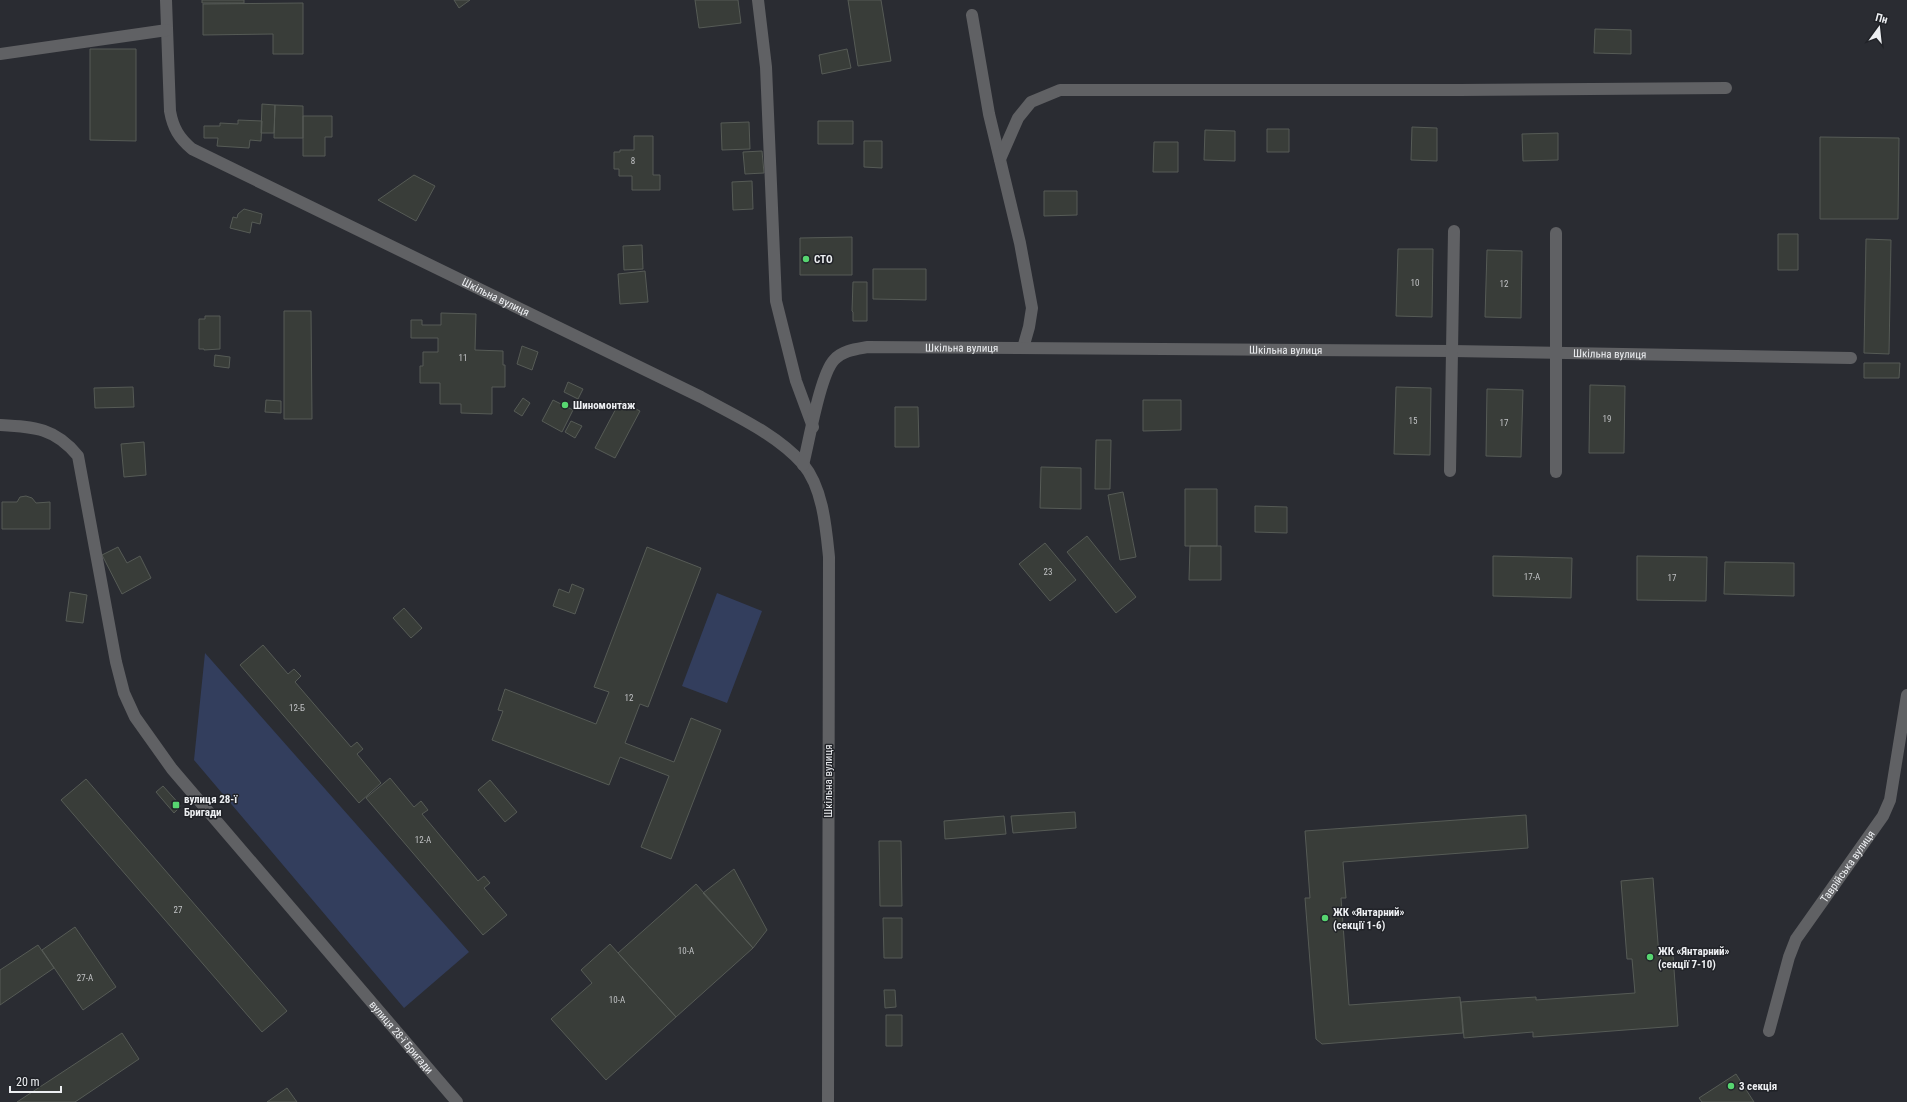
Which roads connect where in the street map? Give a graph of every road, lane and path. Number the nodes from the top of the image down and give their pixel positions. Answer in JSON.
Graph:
{"nodes":[{"id":1,"x":166,"y":0,"type":"edge"},
{"id":2,"x":758,"y":0,"type":"edge"},
{"id":3,"x":972,"y":15,"type":"dead end"},
{"id":4,"x":167,"y":30,"type":"junction"},
{"id":5,"x":0,"y":54,"type":"edge"},
{"id":6,"x":1726,"y":88,"type":"dead end"},
{"id":7,"x":1000,"y":159,"type":"junction"},
{"id":8,"x":1454,"y":232,"type":"dead end"},
{"id":9,"x":1556,"y":233,"type":"dead end"},
{"id":10,"x":1023,"y":348,"type":"junction"},
{"id":11,"x":1452,"y":351,"type":"junction"},
{"id":12,"x":1556,"y":353,"type":"junction"},
{"id":13,"x":1851,"y":358,"type":"dead end"},
{"id":14,"x":0,"y":425,"type":"edge"},
{"id":15,"x":813,"y":427,"type":"junction"},
{"id":16,"x":804,"y":465,"type":"junction"},
{"id":17,"x":1450,"y":471,"type":"dead end"},
{"id":18,"x":1556,"y":472,"type":"dead end"},
{"id":19,"x":1907,"y":695,"type":"edge"},
{"id":20,"x":1769,"y":1031,"type":"dead end"},
{"id":21,"x":457,"y":1102,"type":"edge"},
{"id":22,"x":828,"y":1102,"type":"edge"}],
"edges":[{"from":1,"to":4,"type":"street"},
{"from":2,"to":15,"type":"street"},
{"from":3,"to":7,"type":"street"},
{"from":4,"to":5,"type":"street"},
{"from":4,"to":16,"type":"street","name":"Шкільна вулиця"},
{"from":6,"to":7,"type":"street"},
{"from":7,"to":10,"type":"street"},
{"from":8,"to":11,"type":"street"},
{"from":9,"to":12,"type":"street"},
{"from":10,"to":11,"type":"street","name":"Шкільна вулиця"},
{"from":10,"to":15,"type":"street","name":"Шкільна вулиця"},
{"from":11,"to":12,"type":"street","name":"Шкільна вулиця"},
{"from":11,"to":17,"type":"street"},
{"from":12,"to":13,"type":"street","name":"Шкільна вулиця"},
{"from":12,"to":18,"type":"street"},
{"from":14,"to":21,"type":"street","name":"вулиця 28-ї Бригади"},
{"from":15,"to":16,"type":"street","name":"Шкільна вулиця"},
{"from":16,"to":22,"type":"street","name":"Шкільна вулиця"},
{"from":19,"to":20,"type":"street","name":"Таврійська вулиця"}]}
